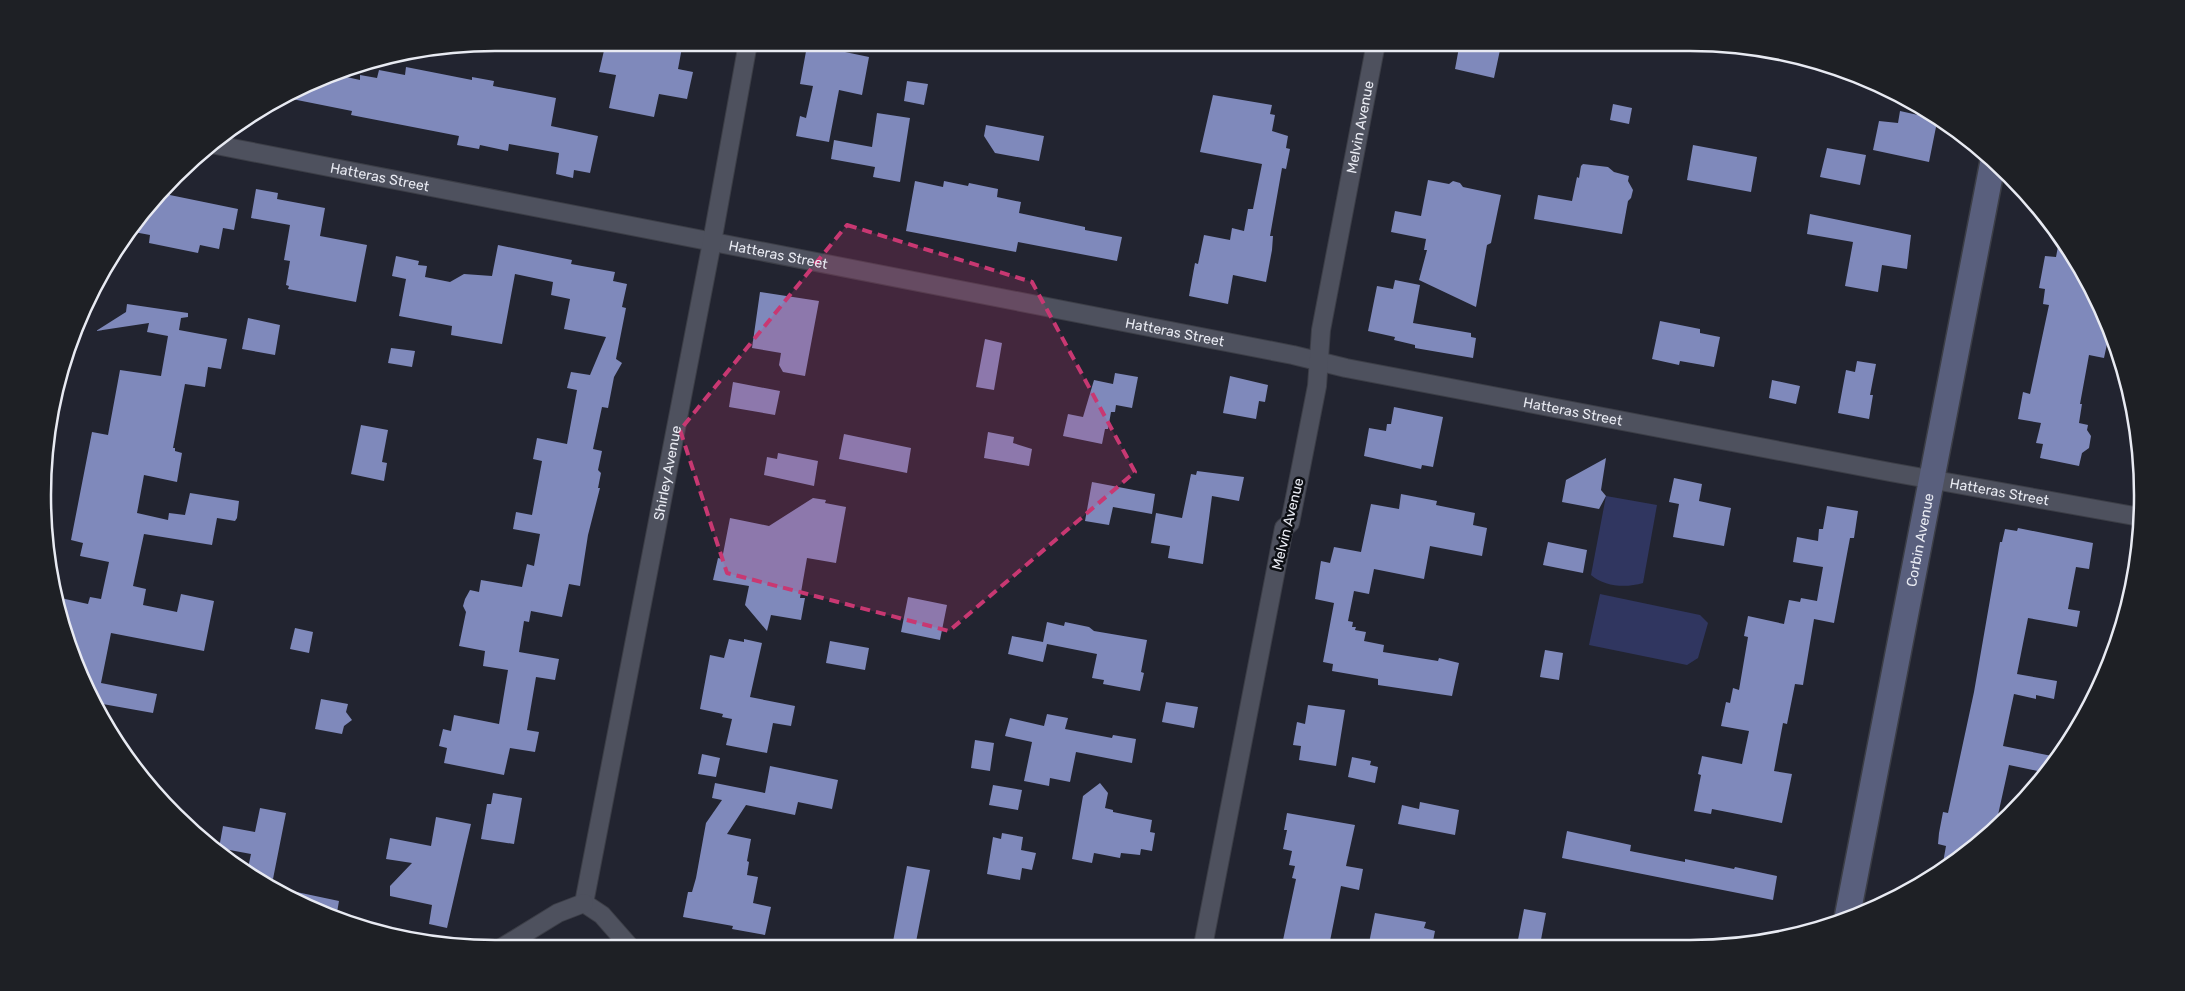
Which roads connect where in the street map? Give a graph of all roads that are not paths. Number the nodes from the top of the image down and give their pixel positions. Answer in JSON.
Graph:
{"nodes":[{"id":1,"x":746,"y":51,"type":"edge"},
{"id":2,"x":1374,"y":51,"type":"edge"},
{"id":3,"x":221,"y":146,"type":"edge"},
{"id":4,"x":1991,"y":169,"type":"edge"},
{"id":5,"x":712,"y":242,"type":"junction"},
{"id":6,"x":1319,"y":362,"type":"junction"},
{"id":7,"x":1931,"y":479,"type":"junction"},
{"id":8,"x":2133,"y":516,"type":"edge"},
{"id":9,"x":584,"y":903,"type":"junction"},
{"id":10,"x":1849,"y":910,"type":"edge"},
{"id":11,"x":514,"y":940,"type":"edge"},
{"id":12,"x":624,"y":940,"type":"edge"},
{"id":13,"x":1204,"y":940,"type":"edge"}],
"edges":[{"from":1,"to":5,"type":"street","name":"Shirley Avenue"},
{"from":2,"to":6,"type":"street","name":"Melvin Avenue"},
{"from":3,"to":5,"type":"street","name":"Hatteras Street"},
{"from":4,"to":7,"type":"main road","name":"Corbin Avenue"},
{"from":5,"to":6,"type":"street","name":"Hatteras Street"},
{"from":5,"to":9,"type":"street","name":"Shirley Avenue"},
{"from":6,"to":7,"type":"street","name":"Hatteras Street"},
{"from":6,"to":13,"type":"street","name":"Melvin Avenue"},
{"from":7,"to":8,"type":"street","name":"Hatteras Street"},
{"from":7,"to":10,"type":"main road","name":"Corbin Avenue"},
{"from":9,"to":11,"type":"street"},
{"from":9,"to":12,"type":"street"}]}
